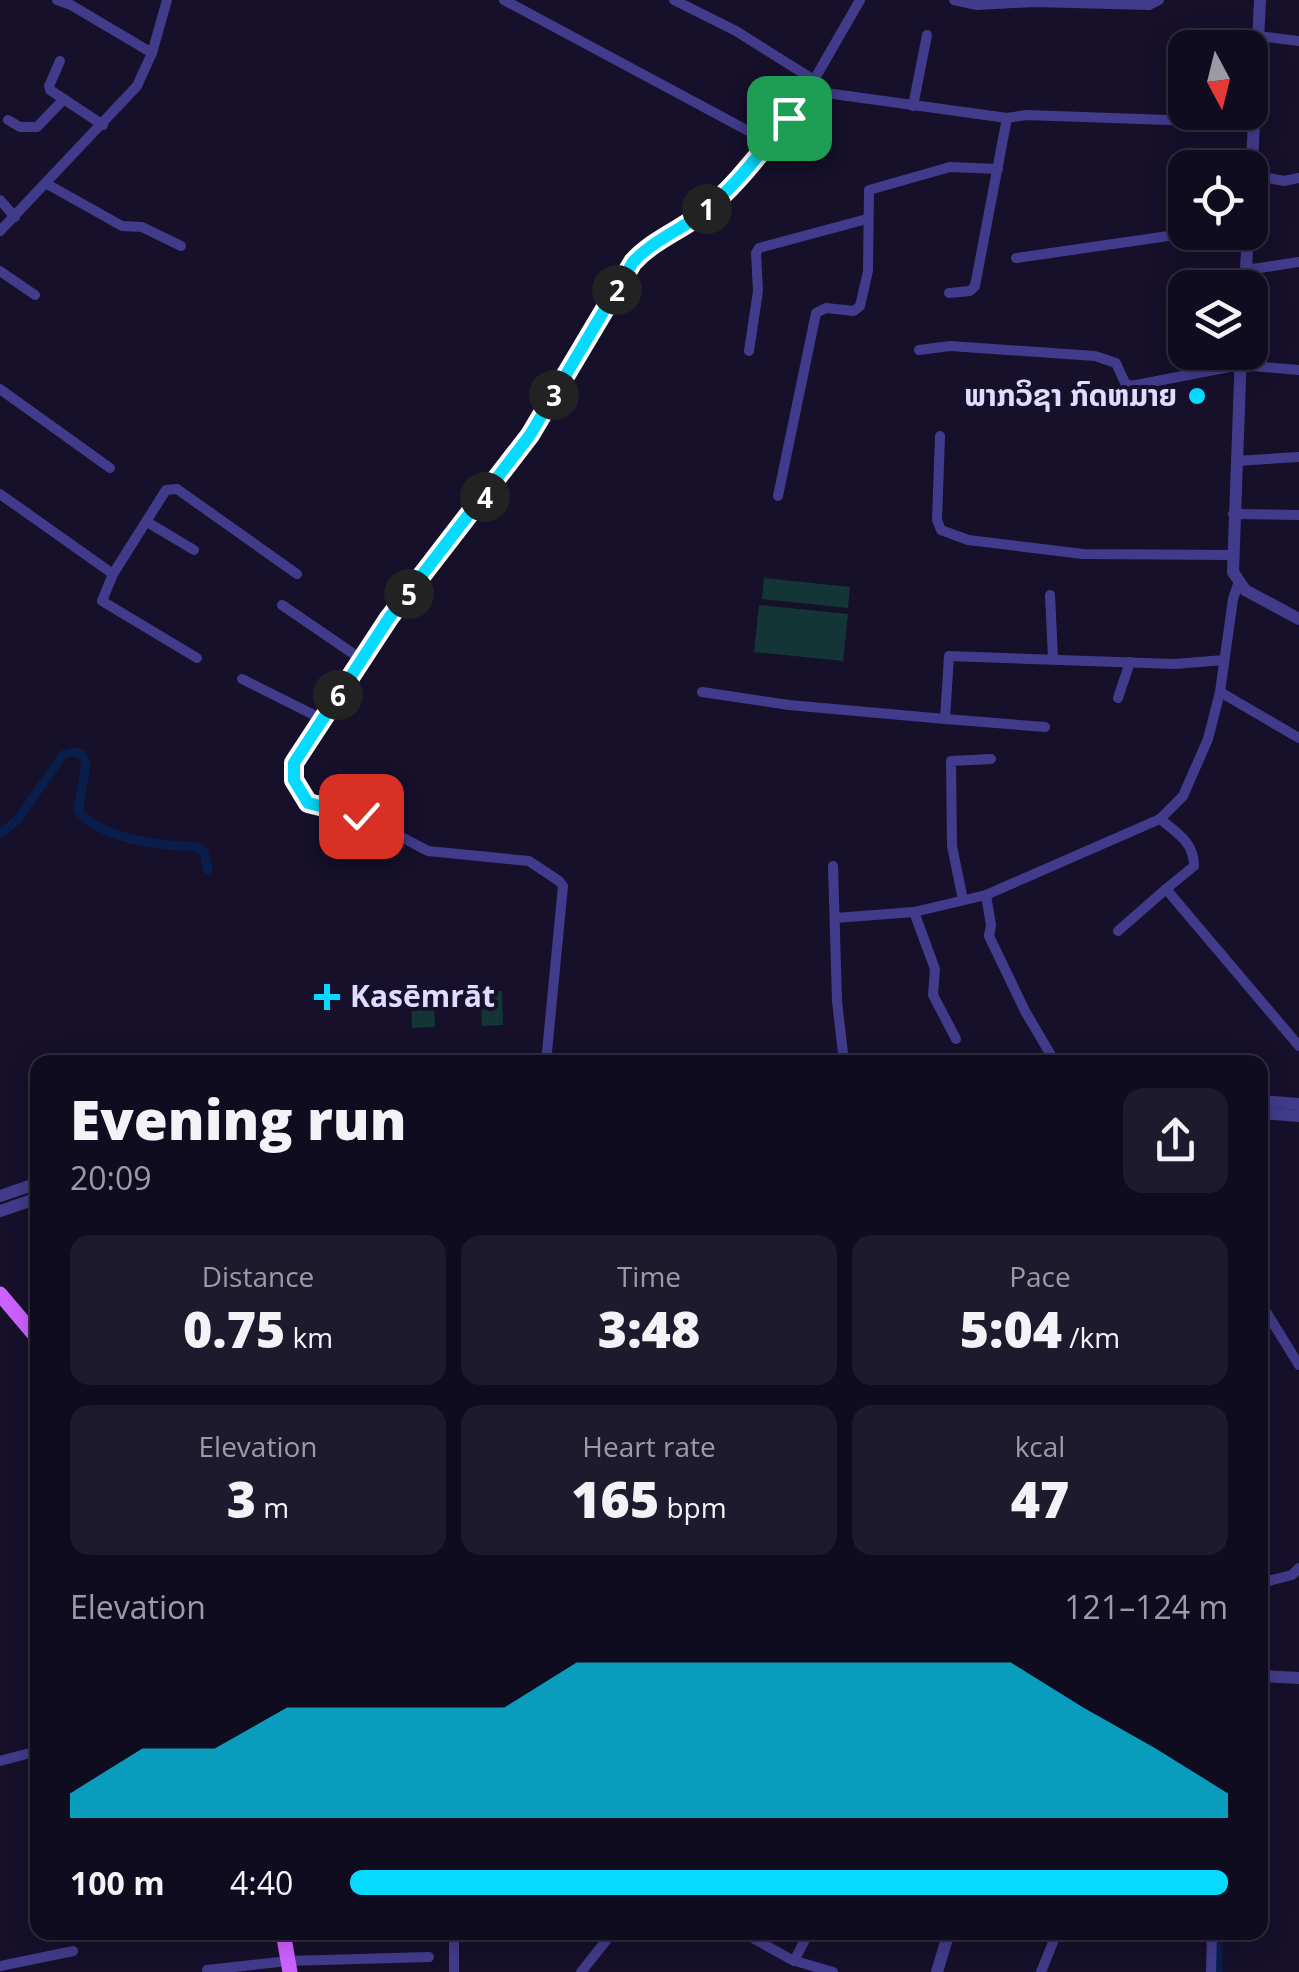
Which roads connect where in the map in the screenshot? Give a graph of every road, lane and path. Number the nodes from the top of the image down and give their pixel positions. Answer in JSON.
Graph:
{"nodes":[{"id":1,"x":57,"y":0,"type":"edge"},
{"id":2,"x":167,"y":0,"type":"edge"},
{"id":3,"x":504,"y":0,"type":"edge"},
{"id":4,"x":674,"y":0,"type":"edge"},
{"id":5,"x":859,"y":0,"type":"edge"},
{"id":6,"x":954,"y":0,"type":"edge"},
{"id":7,"x":1159,"y":0,"type":"edge"},
{"id":8,"x":1260,"y":0,"type":"edge"},
{"id":9,"x":1258,"y":30,"type":"edge"},
{"id":10,"x":926,"y":35,"type":"dead end"},
{"id":11,"x":1268,"y":37,"type":"edge"},
{"id":12,"x":1299,"y":41,"type":"edge"},
{"id":13,"x":152,"y":53,"type":"junction"},
{"id":14,"x":60,"y":61,"type":"dead end"},
{"id":15,"x":814,"y":80,"type":"junction"},
{"id":16,"x":819,"y":92,"type":"junction"},
{"id":17,"x":64,"y":99,"type":"junction"},
{"id":18,"x":913,"y":106,"type":"junction"},
{"id":19,"x":1007,"y":118,"type":"junction"},
{"id":20,"x":8,"y":120,"type":"dead end"},
{"id":21,"x":1168,"y":120,"type":"edge"},
{"id":22,"x":102,"y":125,"type":"junction"},
{"id":23,"x":768,"y":142,"type":"junction"},
{"id":24,"x":998,"y":170,"type":"junction"},
{"id":25,"x":1299,"y":178,"type":"edge"},
{"id":26,"x":1268,"y":179,"type":"edge"},
{"id":27,"x":47,"y":184,"type":"junction"},
{"id":28,"x":0,"y":200,"type":"edge"},
{"id":29,"x":15,"y":217,"type":"junction"},
{"id":30,"x":867,"y":219,"type":"junction"},
{"id":31,"x":0,"y":231,"type":"edge"},
{"id":32,"x":1168,"y":236,"type":"edge"},
{"id":33,"x":181,"y":246,"type":"dead end"},
{"id":34,"x":1247,"y":250,"type":"edge"},
{"id":35,"x":1016,"y":258,"type":"dead end"},
{"id":36,"x":1299,"y":262,"type":"edge"},
{"id":37,"x":1246,"y":270,"type":"joint"},
{"id":38,"x":0,"y":271,"type":"edge"},
{"id":39,"x":950,"y":292,"type":"dead end"},
{"id":40,"x":35,"y":294,"type":"dead end"},
{"id":41,"x":750,"y":350,"type":"dead end"},
{"id":42,"x":919,"y":350,"type":"dead end"},
{"id":43,"x":1268,"y":364,"type":"edge"},
{"id":44,"x":1196,"y":370,"type":"edge"},
{"id":45,"x":1240,"y":370,"type":"edge"},
{"id":46,"x":1299,"y":370,"type":"edge"},
{"id":47,"x":0,"y":389,"type":"edge"},
{"id":48,"x":940,"y":436,"type":"dead end"},
{"id":49,"x":1299,"y":457,"type":"edge"},
{"id":50,"x":1236,"y":462,"type":"junction"},
{"id":51,"x":110,"y":468,"type":"dead end"},
{"id":52,"x":0,"y":494,"type":"edge"},
{"id":53,"x":778,"y":496,"type":"dead end"},
{"id":54,"x":1233,"y":514,"type":"junction"},
{"id":55,"x":1299,"y":514,"type":"edge"},
{"id":56,"x":147,"y":522,"type":"junction"},
{"id":57,"x":194,"y":550,"type":"dead end"},
{"id":58,"x":1232,"y":555,"type":"junction"},
{"id":59,"x":113,"y":574,"type":"junction"},
{"id":60,"x":297,"y":574,"type":"dead end"},
{"id":61,"x":1238,"y":584,"type":"junction"},
{"id":62,"x":1050,"y":595,"type":"dead end"},
{"id":63,"x":282,"y":604,"type":"dead end"},
{"id":64,"x":1299,"y":619,"type":"edge"},
{"id":65,"x":197,"y":658,"type":"dead end"},
{"id":66,"x":1053,"y":658,"type":"junction"},
{"id":67,"x":362,"y":659,"type":"junction"},
{"id":68,"x":1224,"y":660,"type":"junction"},
{"id":69,"x":1130,"y":662,"type":"junction"},
{"id":70,"x":242,"y":679,"type":"dead end"},
{"id":71,"x":702,"y":692,"type":"dead end"},
{"id":72,"x":1220,"y":692,"type":"junction"},
{"id":73,"x":1118,"y":698,"type":"dead end"},
{"id":74,"x":946,"y":719,"type":"junction"},
{"id":75,"x":322,"y":720,"type":"junction"},
{"id":76,"x":1044,"y":727,"type":"dead end"},
{"id":77,"x":1299,"y":738,"type":"edge"},
{"id":78,"x":991,"y":759,"type":"dead end"},
{"id":79,"x":1160,"y":819,"type":"junction"},
{"id":80,"x":833,"y":866,"type":"dead end"},
{"id":81,"x":1166,"y":890,"type":"junction"},
{"id":82,"x":986,"y":895,"type":"junction"},
{"id":83,"x":963,"y":900,"type":"junction"},
{"id":84,"x":914,"y":912,"type":"junction"},
{"id":85,"x":834,"y":918,"type":"junction"},
{"id":86,"x":1118,"y":930,"type":"dead end"},
{"id":87,"x":956,"y":1040,"type":"dead end"},
{"id":88,"x":1299,"y":1046,"type":"edge"},
{"id":89,"x":547,"y":1055,"type":"edge"},
{"id":90,"x":843,"y":1055,"type":"edge"},
{"id":91,"x":1051,"y":1055,"type":"edge"},
{"id":92,"x":1268,"y":1102,"type":"edge"},
{"id":93,"x":1299,"y":1104,"type":"edge"},
{"id":94,"x":1268,"y":1114,"type":"edge"},
{"id":95,"x":1299,"y":1116,"type":"edge"},
{"id":96,"x":30,"y":1186,"type":"edge"},
{"id":97,"x":0,"y":1196,"type":"edge"},
{"id":98,"x":30,"y":1201,"type":"edge"},
{"id":99,"x":0,"y":1211,"type":"edge"},
{"id":100,"x":0,"y":1294,"type":"edge"},
{"id":101,"x":1268,"y":1315,"type":"edge"},
{"id":102,"x":30,"y":1330,"type":"edge"},
{"id":103,"x":1299,"y":1364,"type":"edge"},
{"id":104,"x":1299,"y":1568,"type":"edge"},
{"id":105,"x":1268,"y":1581,"type":"edge"},
{"id":106,"x":1268,"y":1676,"type":"edge"},
{"id":107,"x":1299,"y":1678,"type":"edge"},
{"id":108,"x":30,"y":1753,"type":"edge"},
{"id":109,"x":0,"y":1762,"type":"edge"},
{"id":110,"x":285,"y":1940,"type":"edge"},
{"id":111,"x":454,"y":1940,"type":"edge"},
{"id":112,"x":607,"y":1940,"type":"edge"},
{"id":113,"x":757,"y":1940,"type":"edge"},
{"id":114,"x":804,"y":1940,"type":"edge"},
{"id":115,"x":947,"y":1940,"type":"edge"},
{"id":116,"x":1054,"y":1940,"type":"edge"},
{"id":117,"x":1212,"y":1940,"type":"edge"},
{"id":118,"x":73,"y":1951,"type":"dead end"},
{"id":119,"x":428,"y":1957,"type":"dead end"},
{"id":120,"x":793,"y":1960,"type":"junction"},
{"id":121,"x":0,"y":1966,"type":"edge"},
{"id":122,"x":289,"y":1966,"type":"edge"},
{"id":123,"x":207,"y":1970,"type":"dead end"},
{"id":124,"x":454,"y":1972,"type":"edge"},
{"id":125,"x":582,"y":1972,"type":"edge"},
{"id":126,"x":783,"y":1972,"type":"edge"},
{"id":127,"x":833,"y":1972,"type":"edge"},
{"id":128,"x":938,"y":1972,"type":"edge"},
{"id":129,"x":1041,"y":1972,"type":"edge"},
{"id":130,"x":1211,"y":1972,"type":"edge"}],
"edges":[{"from":1,"to":13,"type":"street"},
{"from":2,"to":13,"type":"street"},
{"from":3,"to":23,"type":"street"},
{"from":4,"to":15,"type":"street"},
{"from":5,"to":15,"type":"street"},
{"from":6,"to":7,"type":"street"},
{"from":8,"to":9,"type":"street"},
{"from":10,"to":18,"type":"street"},
{"from":11,"to":12,"type":"street"},
{"from":13,"to":22,"type":"street"},
{"from":14,"to":17,"type":"street"},
{"from":15,"to":16,"type":"street"},
{"from":16,"to":18,"type":"street"},
{"from":16,"to":23,"type":"street"},
{"from":17,"to":20,"type":"street"},
{"from":17,"to":22,"type":"street"},
{"from":18,"to":19,"type":"street"},
{"from":19,"to":21,"type":"street"},
{"from":19,"to":24,"type":"street"},
{"from":22,"to":27,"type":"street"},
{"from":23,"to":67,"type":"street"},
{"from":24,"to":30,"type":"street"},
{"from":24,"to":39,"type":"street"},
{"from":25,"to":26,"type":"street"},
{"from":27,"to":29,"type":"street"},
{"from":27,"to":33,"type":"street"},
{"from":28,"to":29,"type":"street"},
{"from":29,"to":31,"type":"street"},
{"from":30,"to":41,"type":"street"},
{"from":30,"to":53,"type":"street"},
{"from":32,"to":35,"type":"street"},
{"from":34,"to":37,"type":"street"},
{"from":36,"to":37,"type":"street"},
{"from":38,"to":40,"type":"street"},
{"from":42,"to":44,"type":"street"},
{"from":43,"to":46,"type":"street"},
{"from":45,"to":50,"type":"street"},
{"from":47,"to":51,"type":"street"},
{"from":48,"to":58,"type":"street"},
{"from":49,"to":50,"type":"street"},
{"from":50,"to":54,"type":"street"},
{"from":52,"to":59,"type":"street"},
{"from":54,"to":55,"type":"street"},
{"from":54,"to":58,"type":"street"},
{"from":56,"to":57,"type":"street"},
{"from":56,"to":59,"type":"street"},
{"from":56,"to":60,"type":"street"},
{"from":58,"to":61,"type":"street"},
{"from":59,"to":65,"type":"street"},
{"from":61,"to":64,"type":"street"},
{"from":61,"to":68,"type":"street"},
{"from":62,"to":66,"type":"street"},
{"from":63,"to":67,"type":"street"},
{"from":66,"to":69,"type":"street"},
{"from":66,"to":74,"type":"street"},
{"from":67,"to":75,"type":"street"},
{"from":68,"to":69,"type":"street"},
{"from":68,"to":72,"type":"street"},
{"from":69,"to":73,"type":"street"},
{"from":70,"to":75,"type":"street"},
{"from":71,"to":74,"type":"street"},
{"from":72,"to":77,"type":"street"},
{"from":72,"to":79,"type":"street"},
{"from":74,"to":76,"type":"street"},
{"from":75,"to":89,"type":"street"},
{"from":78,"to":83,"type":"street"},
{"from":79,"to":81,"type":"street"},
{"from":79,"to":82,"type":"street"},
{"from":80,"to":85,"type":"street"},
{"from":81,"to":86,"type":"street"},
{"from":81,"to":88,"type":"street"},
{"from":82,"to":83,"type":"street"},
{"from":82,"to":91,"type":"street"},
{"from":83,"to":84,"type":"street"},
{"from":84,"to":85,"type":"street"},
{"from":84,"to":87,"type":"street"},
{"from":85,"to":90,"type":"street"},
{"from":92,"to":93,"type":"street"},
{"from":94,"to":95,"type":"street"},
{"from":96,"to":97,"type":"street"},
{"from":98,"to":99,"type":"street"},
{"from":100,"to":102,"type":"main road"},
{"from":101,"to":103,"type":"street"},
{"from":104,"to":105,"type":"street"},
{"from":106,"to":107,"type":"street"},
{"from":108,"to":109,"type":"street"},
{"from":110,"to":122,"type":"main road"},
{"from":111,"to":124,"type":"street"},
{"from":112,"to":125,"type":"street"},
{"from":113,"to":120,"type":"street"},
{"from":114,"to":120,"type":"street"},
{"from":115,"to":128,"type":"street"},
{"from":116,"to":129,"type":"street"},
{"from":117,"to":130,"type":"street"},
{"from":118,"to":121,"type":"street"},
{"from":119,"to":122,"type":"street"},
{"from":120,"to":126,"type":"street"},
{"from":120,"to":127,"type":"street"},
{"from":122,"to":123,"type":"street"}]}
